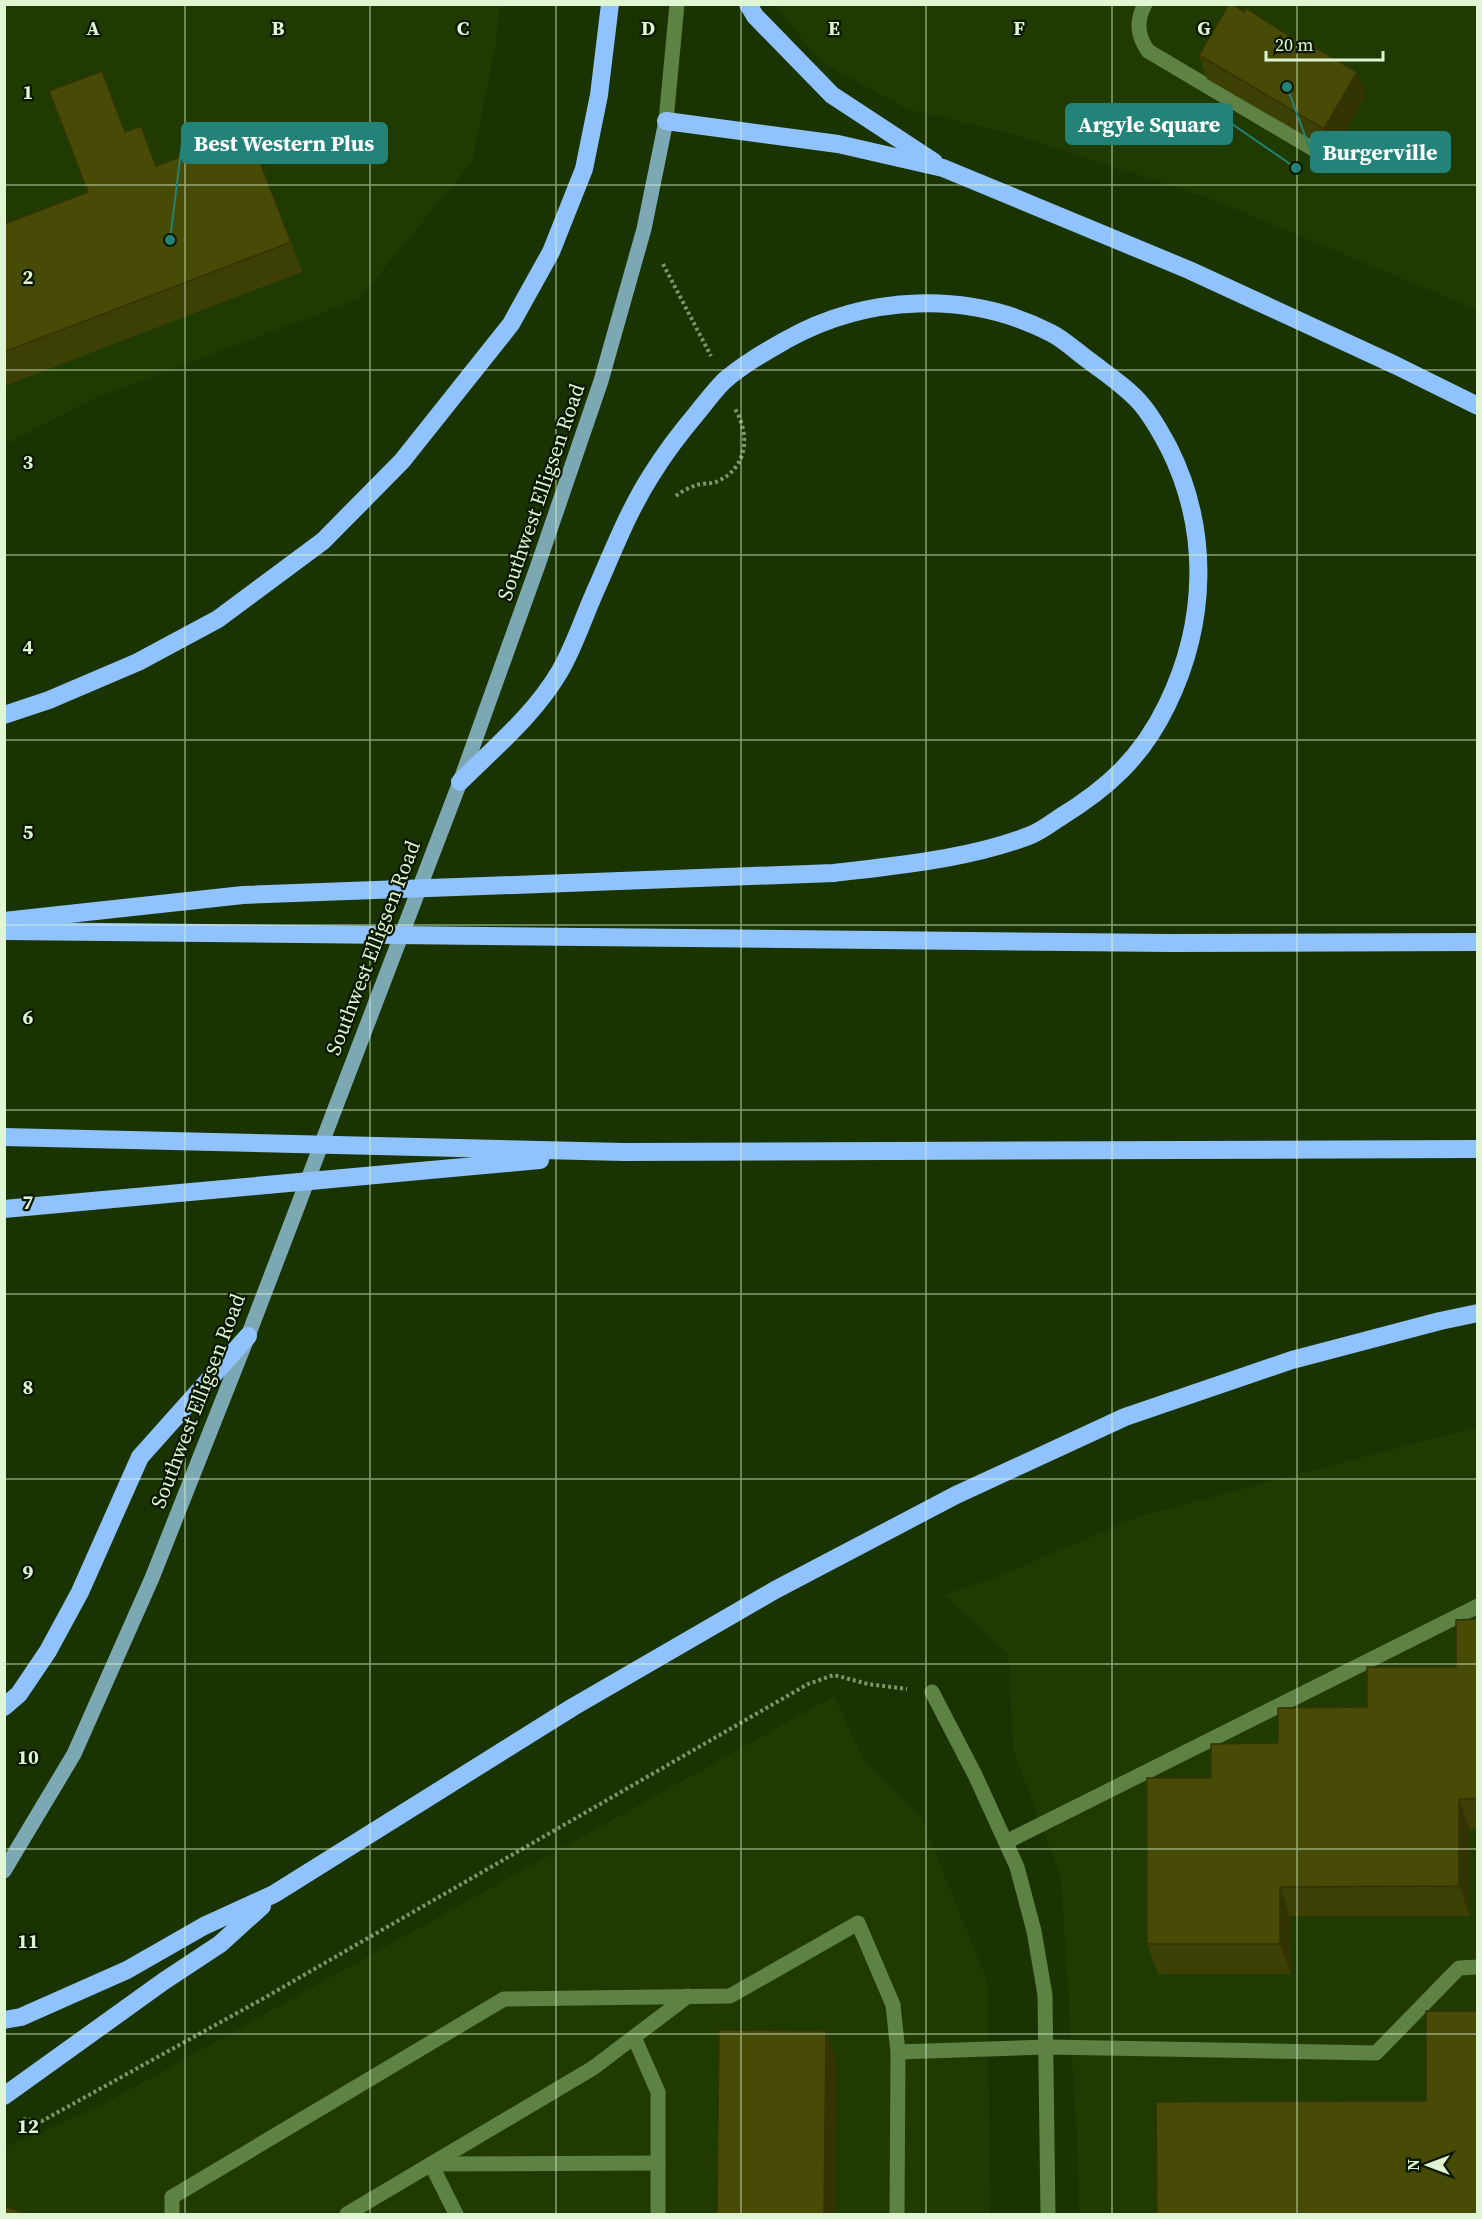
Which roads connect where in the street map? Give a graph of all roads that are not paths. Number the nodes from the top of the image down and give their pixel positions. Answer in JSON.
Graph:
{"nodes":[{"id":1,"x":610,"y":4,"type":"edge"},
{"id":2,"x":677,"y":4,"type":"edge"},
{"id":3,"x":748,"y":4,"type":"edge"},
{"id":4,"x":1145,"y":4,"type":"edge"},
{"id":5,"x":666,"y":121,"type":"junction"},
{"id":6,"x":1419,"y":144,"type":"dead end"},
{"id":7,"x":943,"y":168,"type":"junction"},
{"id":8,"x":1478,"y":406,"type":"edge"},
{"id":9,"x":4,"y":715,"type":"edge"},
{"id":10,"x":460,"y":782,"type":"junction"},
{"id":11,"x":4,"y":921,"type":"edge"},
{"id":12,"x":4,"y":931,"type":"edge"},
{"id":13,"x":1478,"y":942,"type":"edge"},
{"id":14,"x":4,"y":1137,"type":"edge"},
{"id":15,"x":1478,"y":1149,"type":"edge"},
{"id":16,"x":624,"y":1152,"type":"junction"},
{"id":17,"x":4,"y":1209,"type":"edge"},
{"id":18,"x":1478,"y":1313,"type":"edge"},
{"id":19,"x":248,"y":1336,"type":"junction"},
{"id":20,"x":1478,"y":1606,"type":"edge"},
{"id":21,"x":932,"y":1692,"type":"road end"},
{"id":22,"x":4,"y":1707,"type":"edge"},
{"id":23,"x":1006,"y":1842,"type":"junction"},
{"id":24,"x":4,"y":1871,"type":"edge"},
{"id":25,"x":274,"y":1894,"type":"junction"},
{"id":26,"x":1478,"y":1967,"type":"edge"},
{"id":27,"x":688,"y":1996,"type":"junction"},
{"id":28,"x":4,"y":2020,"type":"edge"},
{"id":29,"x":634,"y":2037,"type":"junction"},
{"id":30,"x":1047,"y":2047,"type":"junction"},
{"id":31,"x":898,"y":2052,"type":"junction"},
{"id":32,"x":4,"y":2096,"type":"edge"},
{"id":33,"x":658,"y":2163,"type":"junction"},
{"id":34,"x":431,"y":2164,"type":"junction"},
{"id":35,"x":172,"y":2214,"type":"edge"},
{"id":36,"x":347,"y":2214,"type":"edge"},
{"id":37,"x":456,"y":2214,"type":"edge"},
{"id":38,"x":658,"y":2214,"type":"edge"},
{"id":39,"x":897,"y":2214,"type":"edge"},
{"id":40,"x":1048,"y":2214,"type":"edge"}],
"edges":[{"from":1,"to":9,"type":"highway"},
{"from":2,"to":5,"type":"street","name":"Southwest Elligsen Road"},
{"from":3,"to":7,"type":"highway"},
{"from":4,"to":6,"type":"street"},
{"from":5,"to":7,"type":"highway"},
{"from":5,"to":10,"type":"main road","name":"Southwest Elligsen Road"},
{"from":7,"to":8,"type":"highway"},
{"from":10,"to":11,"type":"highway"},
{"from":10,"to":19,"type":"main road","name":"Southwest Elligsen Road"},
{"from":12,"to":13,"type":"highway"},
{"from":14,"to":16,"type":"highway"},
{"from":15,"to":16,"type":"highway"},
{"from":16,"to":17,"type":"highway"},
{"from":18,"to":25,"type":"highway"},
{"from":19,"to":22,"type":"highway"},
{"from":19,"to":24,"type":"main road","name":"Southwest Elligsen Road"},
{"from":20,"to":23,"type":"street"},
{"from":21,"to":23,"type":"street"},
{"from":23,"to":30,"type":"street"},
{"from":25,"to":28,"type":"highway"},
{"from":25,"to":32,"type":"highway"},
{"from":26,"to":30,"type":"street"},
{"from":27,"to":29,"type":"street"},
{"from":27,"to":31,"type":"street"},
{"from":27,"to":35,"type":"street"},
{"from":29,"to":33,"type":"street"},
{"from":29,"to":34,"type":"street"},
{"from":30,"to":31,"type":"street"},
{"from":30,"to":40,"type":"street"},
{"from":31,"to":39,"type":"street"},
{"from":33,"to":34,"type":"street"},
{"from":33,"to":38,"type":"street"},
{"from":34,"to":36,"type":"street"},
{"from":34,"to":37,"type":"street"}]}
